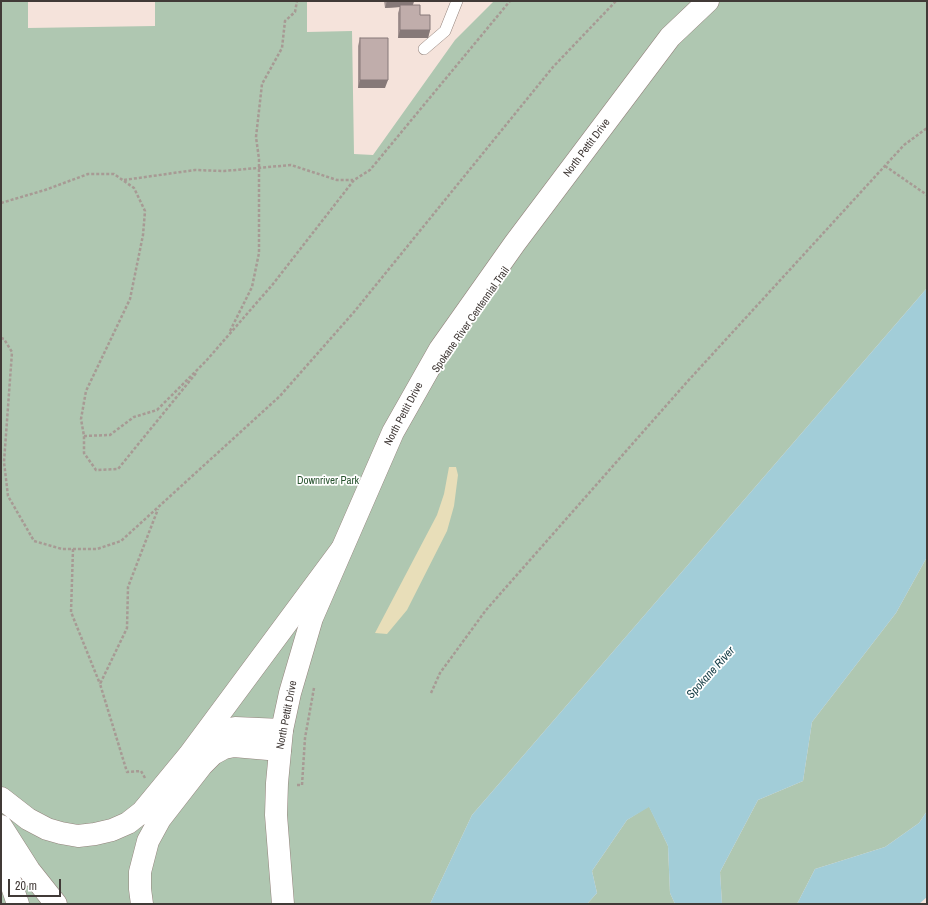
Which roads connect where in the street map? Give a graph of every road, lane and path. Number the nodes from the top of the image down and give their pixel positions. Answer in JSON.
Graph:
{"nodes":[{"id":1,"x":297,"y":1,"type":"edge"},
{"id":2,"x":457,"y":1,"type":"edge"},
{"id":3,"x":510,"y":1,"type":"edge"},
{"id":4,"x":616,"y":1,"type":"edge"},
{"id":5,"x":708,"y":1,"type":"edge"},
{"id":6,"x":424,"y":49,"type":"dead end"},
{"id":7,"x":927,"y":128,"type":"edge"},
{"id":8,"x":885,"y":166,"type":"junction"},
{"id":9,"x":259,"y":168,"type":"junction"},
{"id":10,"x":123,"y":180,"type":"junction"},
{"id":11,"x":354,"y":180,"type":"junction"},
{"id":12,"x":927,"y":195,"type":"edge"},
{"id":13,"x":1,"y":203,"type":"edge"},
{"id":14,"x":227,"y":336,"type":"junction"},
{"id":15,"x":1,"y":338,"type":"edge"},
{"id":16,"x":206,"y":361,"type":"junction"},
{"id":17,"x":84,"y":436,"type":"junction"},
{"id":18,"x":159,"y":507,"type":"junction"},
{"id":19,"x":73,"y":549,"type":"junction"},
{"id":20,"x":341,"y":550,"type":"junction"},
{"id":21,"x":100,"y":684,"type":"junction"},
{"id":22,"x":314,"y":685,"type":"dead end"},
{"id":23,"x":431,"y":693,"type":"dead end"},
{"id":24,"x":202,"y":739,"type":"junction"},
{"id":25,"x":281,"y":740,"type":"junction"},
{"id":26,"x":296,"y":785,"type":"dead end"},
{"id":27,"x":156,"y":797,"type":"junction"},
{"id":28,"x":1,"y":798,"type":"edge"},
{"id":29,"x":1,"y":826,"type":"edge"},
{"id":30,"x":1,"y":854,"type":"edge"},
{"id":31,"x":18,"y":904,"type":"edge"},
{"id":32,"x":56,"y":904,"type":"edge"},
{"id":33,"x":142,"y":904,"type":"edge"},
{"id":34,"x":283,"y":904,"type":"edge"}],
"edges":[{"from":1,"to":9,"type":"path"},
{"from":2,"to":6,"type":"lane"},
{"from":3,"to":11,"type":"path"},
{"from":4,"to":18,"type":"path"},
{"from":5,"to":20,"type":"street","name":"North Pettit Drive"},
{"from":7,"to":8,"type":"path"},
{"from":8,"to":12,"type":"path"},
{"from":8,"to":23,"type":"path"},
{"from":9,"to":10,"type":"path"},
{"from":9,"to":11,"type":"path"},
{"from":9,"to":14,"type":"path"},
{"from":10,"to":13,"type":"path"},
{"from":10,"to":17,"type":"path"},
{"from":11,"to":14,"type":"path"},
{"from":14,"to":16,"type":"path"},
{"from":15,"to":19,"type":"path"},
{"from":16,"to":17,"type":"path"},
{"from":16,"to":17,"type":"path"},
{"from":18,"to":19,"type":"path"},
{"from":18,"to":21,"type":"path"},
{"from":19,"to":21,"type":"path"},
{"from":20,"to":24,"type":"street"},
{"from":20,"to":25,"type":"street","name":"North Pettit Drive"},
{"from":21,"to":27,"type":"path"},
{"from":22,"to":26,"type":"path"},
{"from":24,"to":25,"type":"street"},
{"from":24,"to":27,"type":"street"},
{"from":25,"to":33,"type":"street"},
{"from":25,"to":34,"type":"street","name":"North Pettit Drive"},
{"from":27,"to":28,"type":"street"},
{"from":29,"to":32,"type":"street"},
{"from":30,"to":31,"type":"street"}]}
